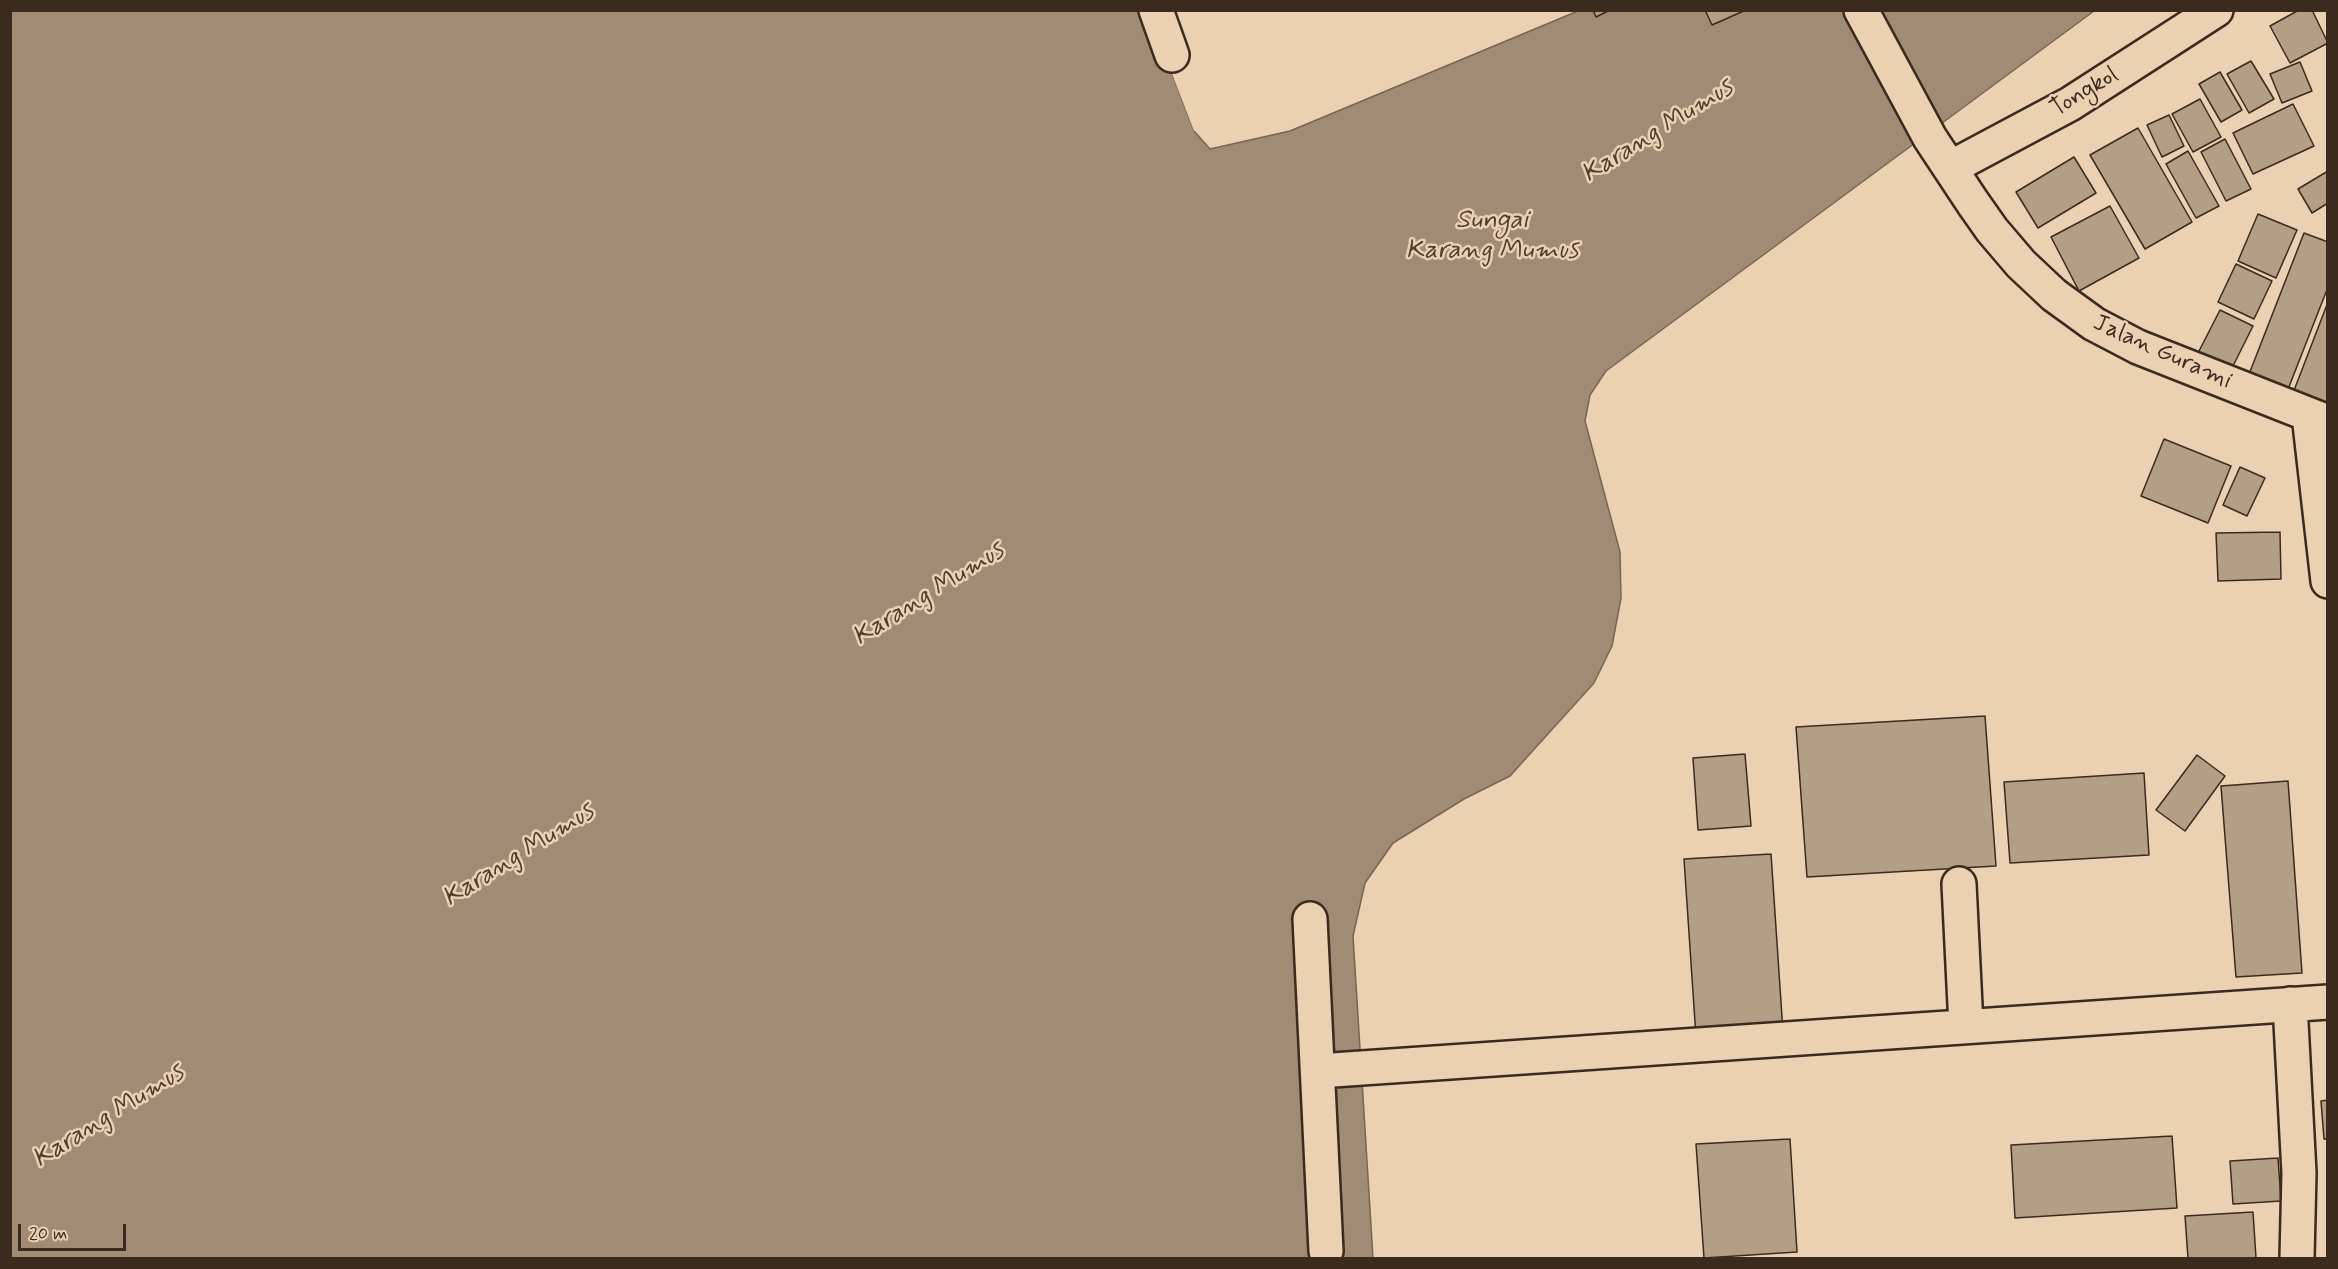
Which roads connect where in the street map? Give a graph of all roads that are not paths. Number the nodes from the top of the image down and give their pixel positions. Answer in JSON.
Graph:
{"nodes":[{"id":1,"x":1156,"y":10,"type":"edge"},
{"id":2,"x":1862,"y":10,"type":"edge"},
{"id":3,"x":2216,"y":10,"type":"edge"},
{"id":4,"x":1172,"y":55,"type":"dead end"},
{"id":5,"x":1950,"y":168,"type":"junction"},
{"id":6,"x":2318,"y":418,"type":"edge"},
{"id":7,"x":2328,"y":581,"type":"edge"},
{"id":8,"x":1959,"y":884,"type":"dead end"},
{"id":9,"x":1310,"y":919,"type":"dead end"},
{"id":10,"x":2328,"y":1002,"type":"edge"},
{"id":11,"x":2290,"y":1004,"type":"junction"},
{"id":12,"x":1966,"y":1026,"type":"junction"},
{"id":13,"x":1318,"y":1071,"type":"junction"},
{"id":14,"x":2313,"y":1174,"type":"edge"},
{"id":15,"x":1326,"y":1251,"type":"dead end"},
{"id":16,"x":2297,"y":1258,"type":"edge"}],
"edges":[{"from":1,"to":4,"type":"street"},
{"from":2,"to":5,"type":"street","name":"Jalan Gurami"},
{"from":3,"to":5,"type":"street","name":"Tongkol"},
{"from":5,"to":6,"type":"street","name":"Jalan Gurami"},
{"from":6,"to":7,"type":"street"},
{"from":8,"to":12,"type":"street"},
{"from":9,"to":13,"type":"street"},
{"from":10,"to":11,"type":"street"},
{"from":11,"to":12,"type":"street"},
{"from":11,"to":14,"type":"street"},
{"from":12,"to":13,"type":"street"},
{"from":13,"to":15,"type":"street"},
{"from":14,"to":16,"type":"street"}]}
